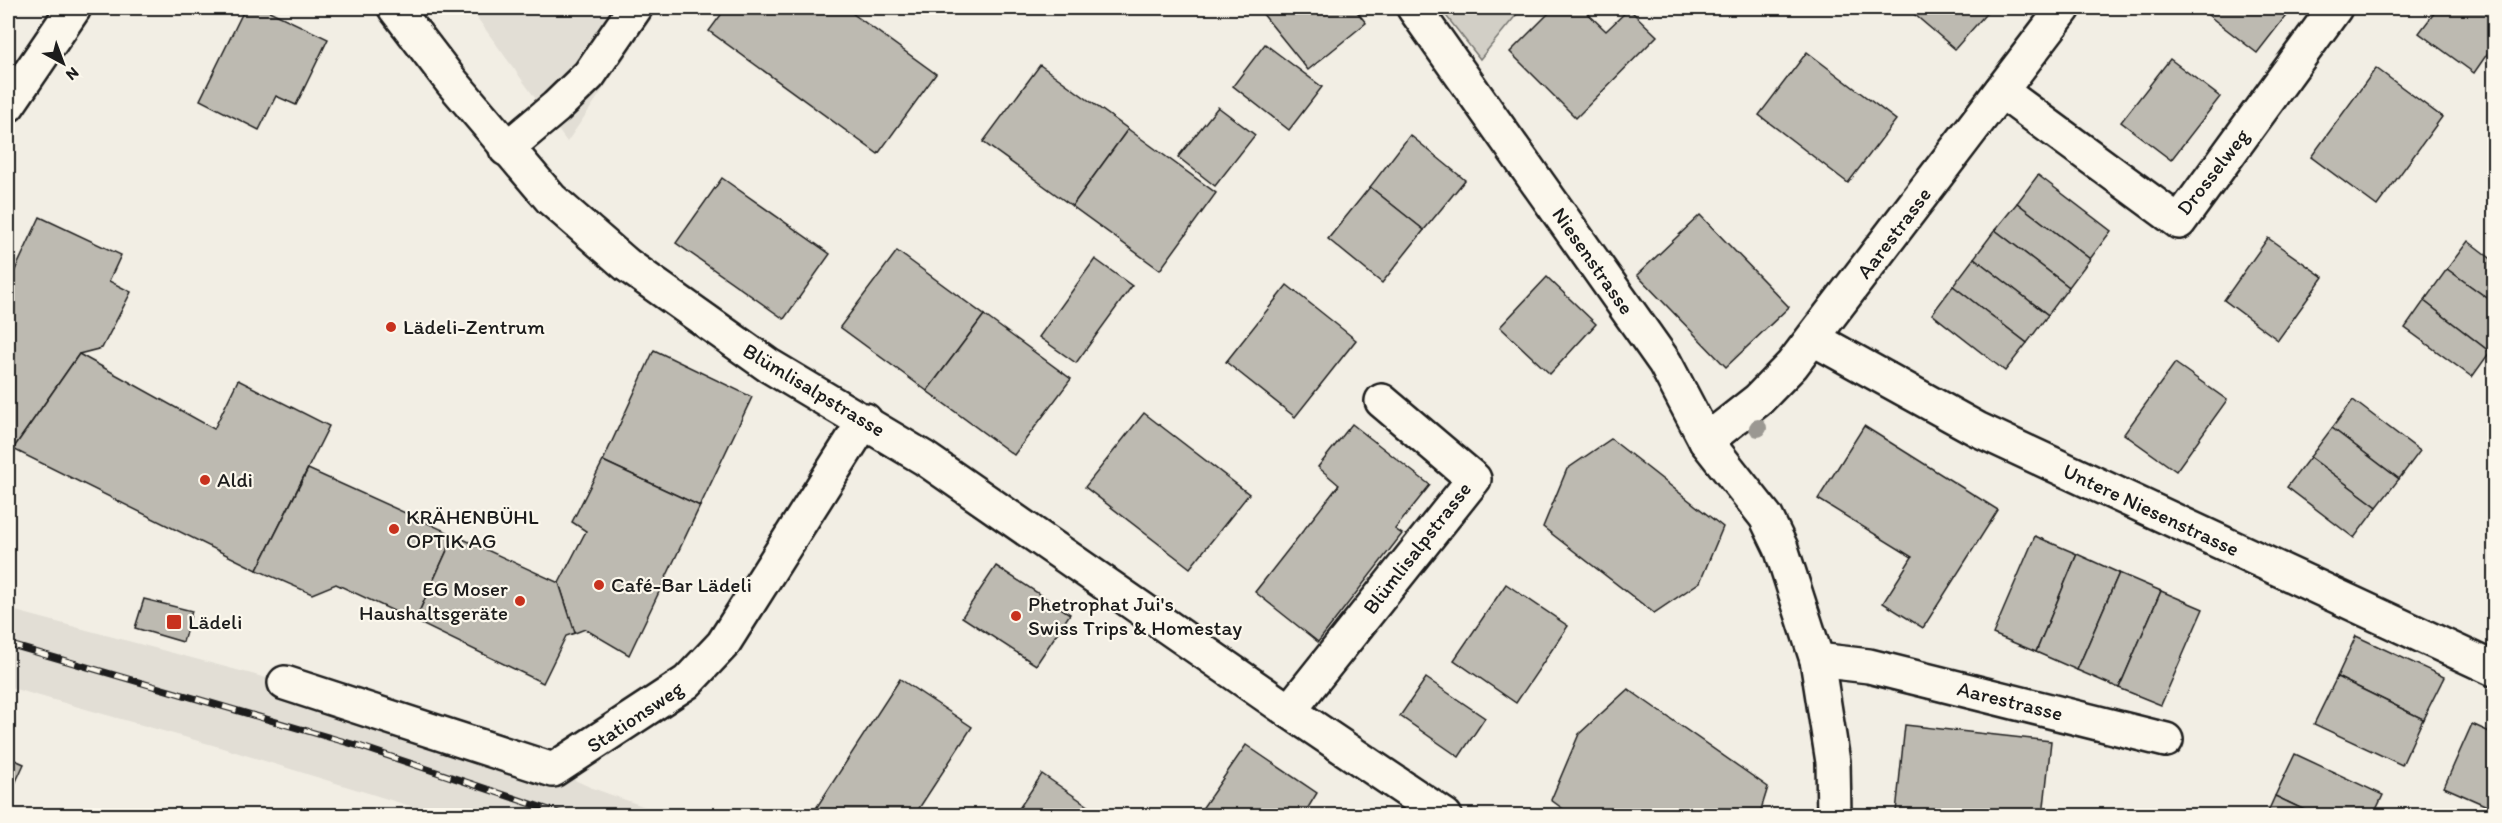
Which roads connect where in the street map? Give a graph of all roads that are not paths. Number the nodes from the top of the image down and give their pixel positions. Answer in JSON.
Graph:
{"nodes":[{"id":1,"x":74,"y":8,"type":"edge"},
{"id":2,"x":395,"y":8,"type":"edge"},
{"id":3,"x":635,"y":8,"type":"edge"},
{"id":4,"x":1414,"y":8,"type":"edge"},
{"id":5,"x":2064,"y":8,"type":"edge"},
{"id":6,"x":2335,"y":8,"type":"edge"},
{"id":7,"x":2001,"y":91,"type":"junction"},
{"id":8,"x":8,"y":105,"type":"edge"},
{"id":9,"x":506,"y":149,"type":"junction"},
{"id":10,"x":1814,"y":339,"type":"junction"},
{"id":11,"x":1382,"y":401,"type":"dead end"},
{"id":12,"x":865,"y":420,"type":"junction"},
{"id":13,"x":1706,"y":441,"type":"junction"},
{"id":14,"x":1817,"y":660,"type":"junction"},
{"id":15,"x":2494,"y":669,"type":"edge"},
{"id":16,"x":285,"y":684,"type":"dead end"},
{"id":17,"x":1289,"y":711,"type":"junction"},
{"id":18,"x":2166,"y":740,"type":"dead end"},
{"id":19,"x":1445,"y":816,"type":"edge"},
{"id":20,"x":1834,"y":816,"type":"edge"}],
"edges":[{"from":1,"to":8,"type":"street"},
{"from":2,"to":9,"type":"street","name":"Blümlisalpstrasse"},
{"from":3,"to":9,"type":"street"},
{"from":4,"to":13,"type":"street","name":"Niesenstrasse"},
{"from":5,"to":7,"type":"street","name":"Aarestrasse"},
{"from":6,"to":7,"type":"street","name":"Drosselweg"},
{"from":7,"to":10,"type":"street","name":"Aarestrasse"},
{"from":9,"to":12,"type":"street","name":"Blümlisalpstrasse"},
{"from":10,"to":13,"type":"street","name":"Aarestrasse"},
{"from":10,"to":15,"type":"street","name":"Untere Niesenstrasse"},
{"from":11,"to":17,"type":"street","name":"Blümlisalpstrasse"},
{"from":12,"to":16,"type":"street","name":"Stationsweg"},
{"from":12,"to":17,"type":"street","name":"Blümlisalpstrasse"},
{"from":13,"to":14,"type":"street","name":"Niesenstrasse"},
{"from":14,"to":18,"type":"street","name":"Aarestrasse"},
{"from":14,"to":20,"type":"street"},
{"from":17,"to":19,"type":"street","name":"Blümlisalpstrasse"}]}
